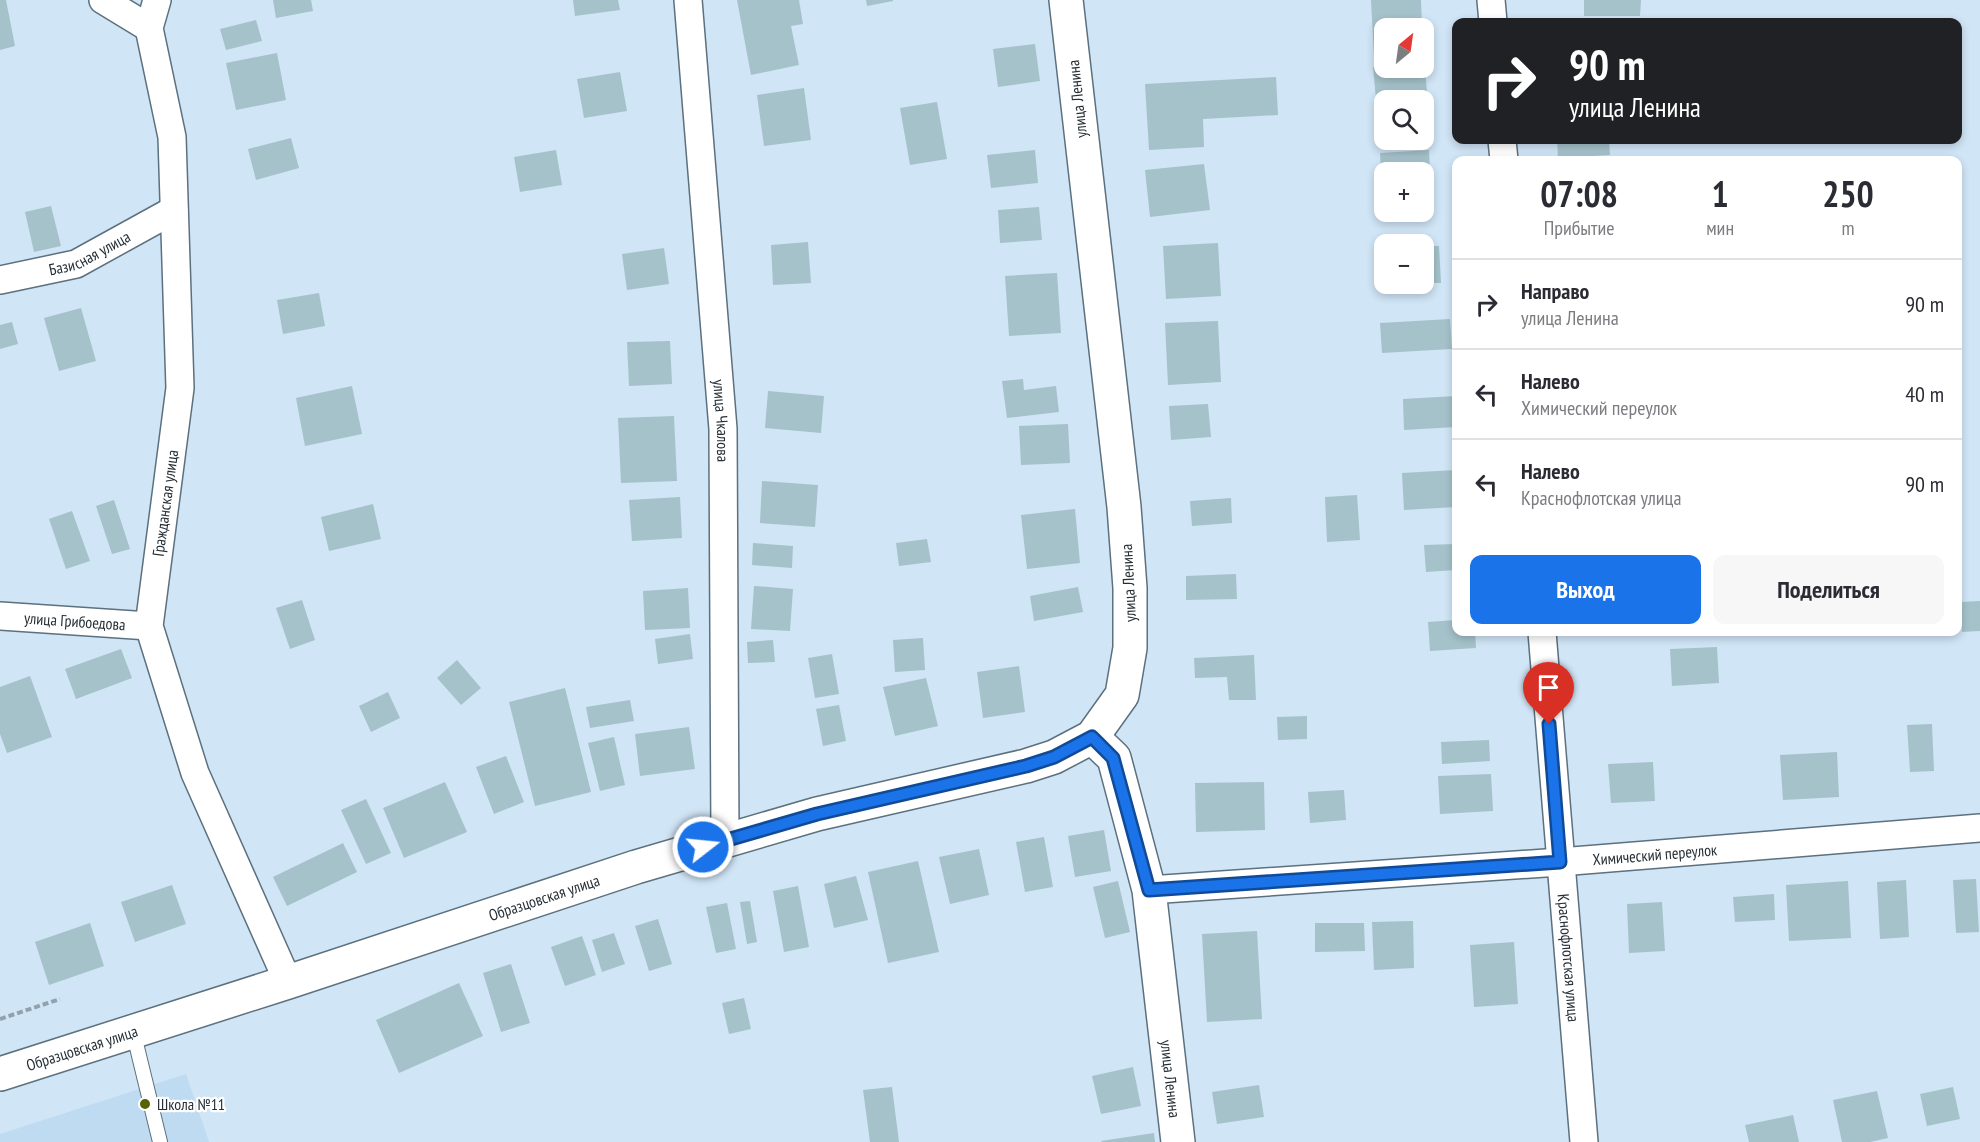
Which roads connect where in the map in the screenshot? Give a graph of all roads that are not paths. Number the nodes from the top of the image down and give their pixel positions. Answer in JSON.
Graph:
{"nodes":[{"id":1,"x":103,"y":0,"type":"edge"},
{"id":2,"x":156,"y":0,"type":"edge"},
{"id":3,"x":688,"y":0,"type":"edge"},
{"id":4,"x":1066,"y":0,"type":"edge"},
{"id":5,"x":1491,"y":0,"type":"edge"},
{"id":6,"x":1493,"y":18,"type":"edge"},
{"id":7,"x":149,"y":28,"type":"junction"},
{"id":8,"x":174,"y":210,"type":"junction"},
{"id":9,"x":0,"y":280,"type":"edge"},
{"id":10,"x":0,"y":616,"type":"edge"},
{"id":11,"x":149,"y":626,"type":"junction"},
{"id":12,"x":1542,"y":636,"type":"edge"},
{"id":13,"x":1092,"y":737,"type":"junction"},
{"id":14,"x":1980,"y":828,"type":"edge"},
{"id":15,"x":725,"y":840,"type":"junction"},
{"id":16,"x":1560,"y":862,"type":"junction"},
{"id":17,"x":1149,"y":890,"type":"junction"},
{"id":18,"x":288,"y":982,"type":"junction"},
{"id":19,"x":133,"y":1031,"type":"junction"},
{"id":20,"x":0,"y":1074,"type":"edge"},
{"id":21,"x":160,"y":1142,"type":"edge"},
{"id":22,"x":1178,"y":1142,"type":"edge"},
{"id":23,"x":1584,"y":1142,"type":"edge"}],
"edges":[{"from":1,"to":7,"type":"street"},
{"from":2,"to":7,"type":"street","name":"Гражданская улица"},
{"from":3,"to":15,"type":"street","name":"улица Чкалова"},
{"from":4,"to":13,"type":"main road","name":"улица Ленина"},
{"from":5,"to":6,"type":"street"},
{"from":7,"to":8,"type":"street","name":"Гражданская улица"},
{"from":8,"to":9,"type":"street","name":"Базисная улица"},
{"from":8,"to":11,"type":"street","name":"Гражданская улица"},
{"from":10,"to":11,"type":"street","name":"улица Грибоедова"},
{"from":11,"to":18,"type":"street","name":"Гражданская улица"},
{"from":12,"to":16,"type":"street","name":"Краснофлотская улица"},
{"from":13,"to":15,"type":"main road","name":"Образцовская улица"},
{"from":13,"to":17,"type":"main road","name":"улица Ленина"},
{"from":14,"to":16,"type":"street","name":"Химический переулок"},
{"from":15,"to":18,"type":"main road","name":"Образцовская улица"},
{"from":16,"to":17,"type":"street","name":"Химический переулок"},
{"from":16,"to":23,"type":"street","name":"Краснофлотская улица"},
{"from":17,"to":22,"type":"main road","name":"улица Ленина"},
{"from":18,"to":19,"type":"main road","name":"Образцовская улица"},
{"from":19,"to":20,"type":"main road","name":"Образцовская улица"},
{"from":19,"to":21,"type":"lane"}]}
